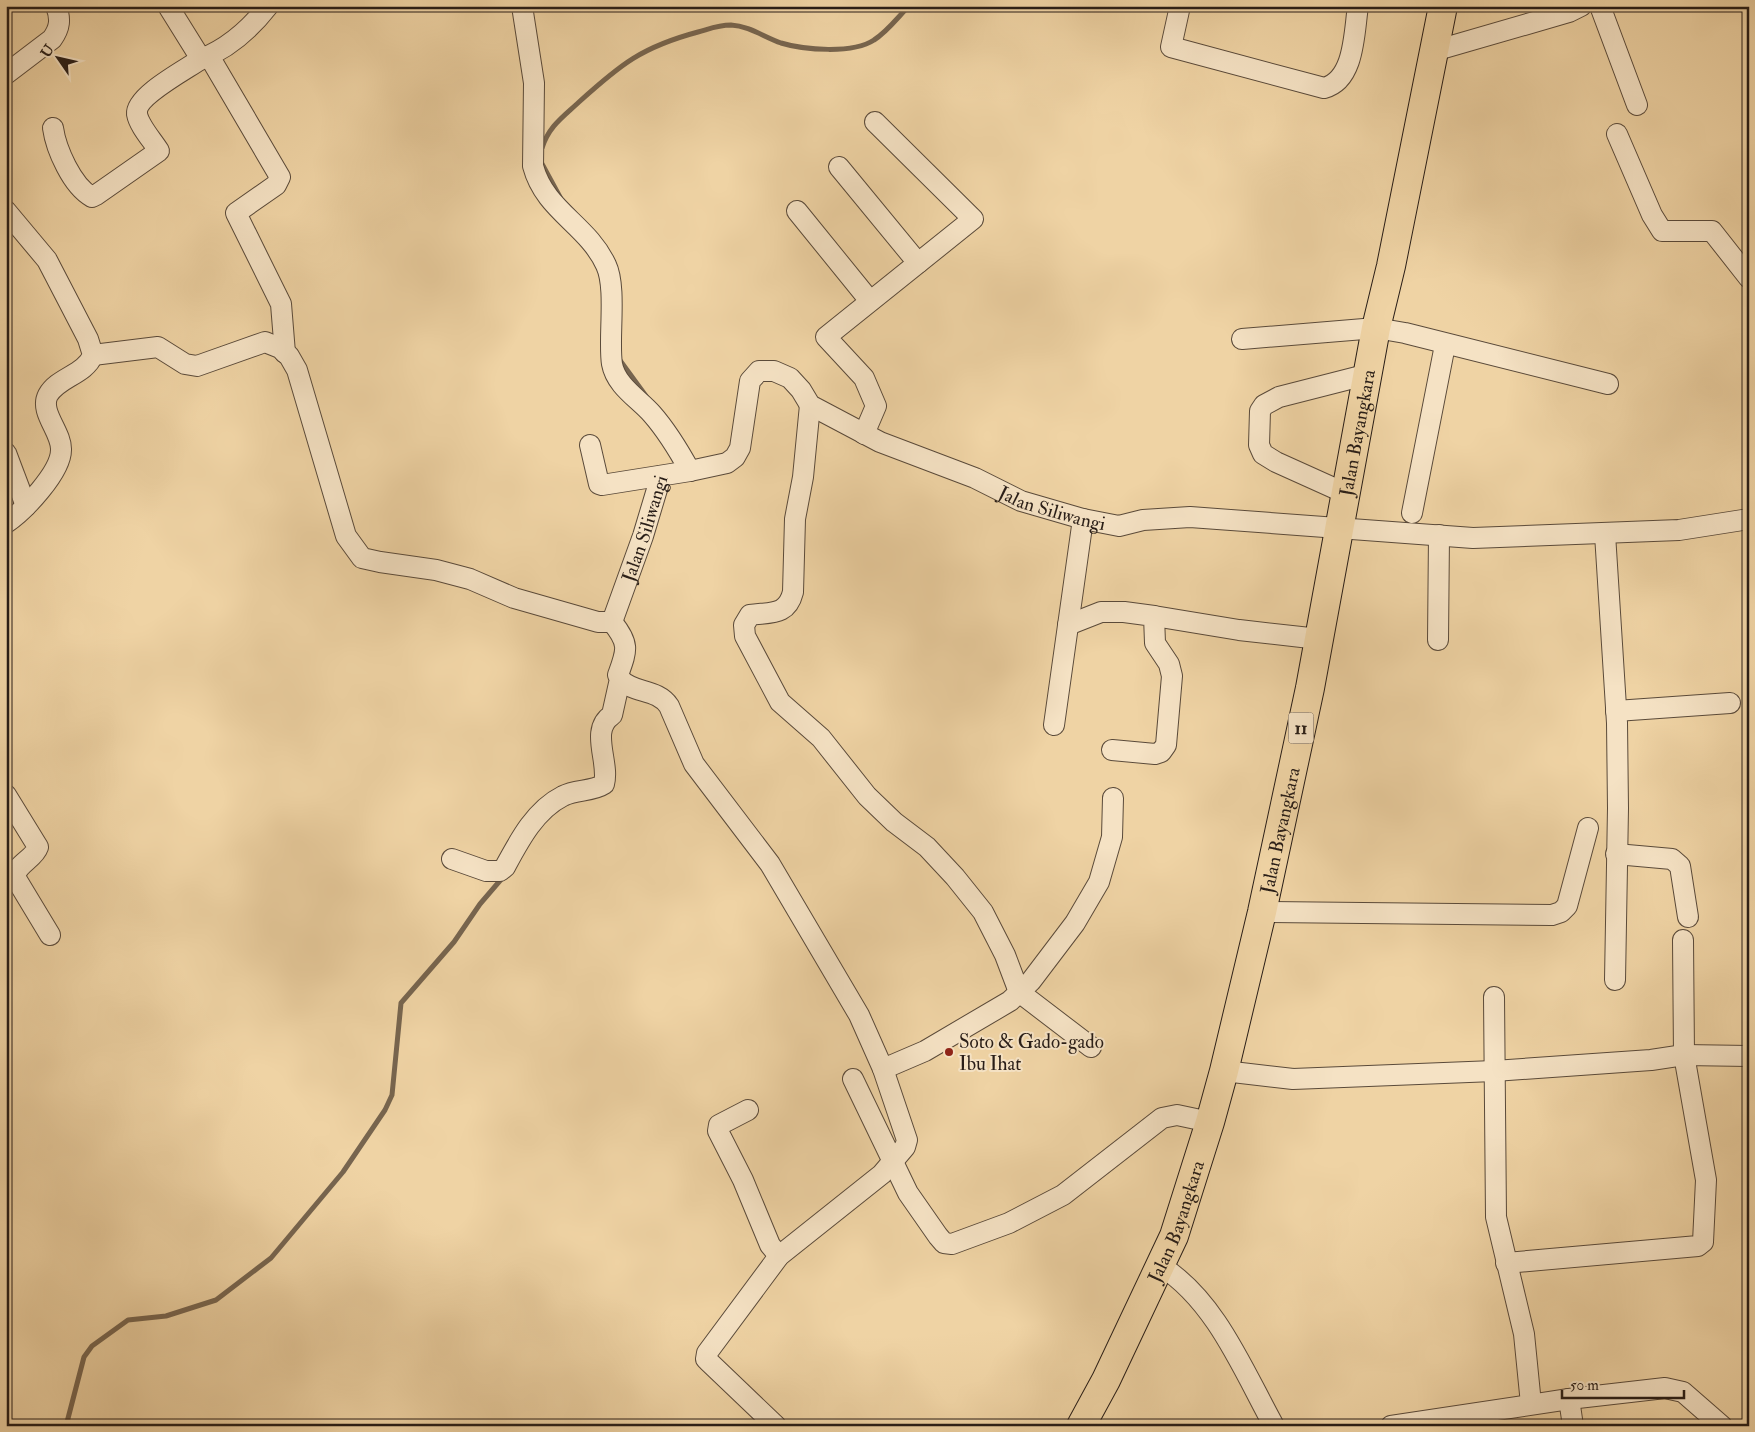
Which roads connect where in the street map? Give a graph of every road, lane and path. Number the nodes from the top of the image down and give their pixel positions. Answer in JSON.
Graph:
{"nodes":[{"id":1,"x":56,"y":6,"type":"edge"},
{"id":2,"x":168,"y":6,"type":"edge"},
{"id":3,"x":268,"y":6,"type":"edge"},
{"id":4,"x":522,"y":6,"type":"edge"},
{"id":5,"x":1180,"y":6,"type":"edge"},
{"id":6,"x":1358,"y":6,"type":"edge"},
{"id":7,"x":1443,"y":6,"type":"edge"},
{"id":8,"x":1581,"y":6,"type":"edge"},
{"id":9,"x":1600,"y":6,"type":"edge"},
{"id":10,"x":1434,"y":51,"type":"junction"},
{"id":11,"x":205,"y":58,"type":"junction"},
{"id":12,"x":6,"y":74,"type":"edge"},
{"id":13,"x":1637,"y":105,"type":"dead end"},
{"id":14,"x":875,"y":122,"type":"dead end"},
{"id":15,"x":53,"y":128,"type":"dead end"},
{"id":16,"x":1617,"y":134,"type":"dead end"},
{"id":17,"x":839,"y":167,"type":"dead end"},
{"id":18,"x":6,"y":211,"type":"edge"},
{"id":19,"x":796,"y":211,"type":"dead end"},
{"id":20,"x":918,"y":263,"type":"junction"},
{"id":21,"x":1749,"y":278,"type":"edge"},
{"id":22,"x":870,"y":301,"type":"junction"},
{"id":23,"x":1376,"y":328,"type":"junction"},
{"id":24,"x":1242,"y":339,"type":"dead end"},
{"id":25,"x":1445,"y":345,"type":"junction"},
{"id":26,"x":285,"y":353,"type":"junction"},
{"id":27,"x":93,"y":355,"type":"junction"},
{"id":28,"x":1369,"y":374,"type":"junction"},
{"id":29,"x":1608,"y":384,"type":"dead end"},
{"id":30,"x":810,"y":405,"type":"junction"},
{"id":31,"x":864,"y":434,"type":"junction"},
{"id":32,"x":590,"y":445,"type":"dead end"},
{"id":33,"x":6,"y":453,"type":"edge"},
{"id":34,"x":690,"y":471,"type":"junction"},
{"id":35,"x":661,"y":476,"type":"junction"},
{"id":36,"x":1347,"y":494,"type":"junction"},
{"id":37,"x":26,"y":506,"type":"junction"},
{"id":38,"x":1412,"y":513,"type":"dead end"},
{"id":39,"x":1749,"y":519,"type":"edge"},
{"id":40,"x":1083,"y":520,"type":"junction"},
{"id":41,"x":6,"y":523,"type":"edge"},
{"id":42,"x":1340,"y":526,"type":"junction"},
{"id":43,"x":1605,"y":534,"type":"junction"},
{"id":44,"x":1439,"y":535,"type":"junction"},
{"id":45,"x":1154,"y":616,"type":"junction"},
{"id":46,"x":609,"y":622,"type":"junction"},
{"id":47,"x":1068,"y":626,"type":"junction"},
{"id":48,"x":1319,"y":639,"type":"junction"},
{"id":49,"x":1438,"y":640,"type":"dead end"},
{"id":50,"x":620,"y":679,"type":"junction"},
{"id":51,"x":1730,"y":703,"type":"dead end"},
{"id":52,"x":1616,"y":711,"type":"junction"},
{"id":53,"x":1054,"y":725,"type":"dead end"},
{"id":54,"x":1112,"y":750,"type":"dead end"},
{"id":55,"x":6,"y":795,"type":"edge"},
{"id":56,"x":1113,"y":798,"type":"dead end"},
{"id":57,"x":1588,"y":828,"type":"dead end"},
{"id":58,"x":1616,"y":854,"type":"junction"},
{"id":59,"x":452,"y":859,"type":"dead end"},
{"id":60,"x":1262,"y":912,"type":"junction"},
{"id":61,"x":1688,"y":917,"type":"dead end"},
{"id":62,"x":50,"y":935,"type":"dead end"},
{"id":63,"x":1683,"y":940,"type":"dead end"},
{"id":64,"x":1615,"y":980,"type":"dead end"},
{"id":65,"x":1019,"y":992,"type":"junction"},
{"id":66,"x":1494,"y":997,"type":"dead end"},
{"id":67,"x":1091,"y":1048,"type":"dead end"},
{"id":68,"x":1684,"y":1055,"type":"junction"},
{"id":69,"x":1749,"y":1056,"type":"edge"},
{"id":70,"x":883,"y":1069,"type":"junction"},
{"id":71,"x":1224,"y":1071,"type":"junction"},
{"id":72,"x":1494,"y":1071,"type":"junction"},
{"id":73,"x":853,"y":1079,"type":"dead end"},
{"id":74,"x":748,"y":1110,"type":"dead end"},
{"id":75,"x":1210,"y":1122,"type":"junction"},
{"id":76,"x":893,"y":1164,"type":"junction"},
{"id":77,"x":779,"y":1256,"type":"junction"},
{"id":78,"x":1506,"y":1263,"type":"junction"},
{"id":79,"x":1161,"y":1266,"type":"junction"},
{"id":80,"x":1569,"y":1399,"type":"junction"},
{"id":81,"x":1531,"y":1404,"type":"junction"},
{"id":82,"x":776,"y":1426,"type":"edge"},
{"id":83,"x":1081,"y":1426,"type":"edge"},
{"id":84,"x":1274,"y":1426,"type":"edge"},
{"id":85,"x":1391,"y":1426,"type":"edge"},
{"id":86,"x":1573,"y":1426,"type":"edge"},
{"id":87,"x":1722,"y":1426,"type":"edge"}],
"edges":[{"from":1,"to":12,"type":"street"},
{"from":2,"to":11,"type":"street"},
{"from":3,"to":11,"type":"street"},
{"from":4,"to":34,"type":"street"},
{"from":5,"to":6,"type":"street"},
{"from":7,"to":10,"type":"highway","name":"Jalan Bayangkara","number":"11"},
{"from":8,"to":10,"type":"street"},
{"from":9,"to":13,"type":"street"},
{"from":10,"to":23,"type":"highway","name":"Jalan Bayangkara","number":"11"},
{"from":11,"to":15,"type":"street"},
{"from":11,"to":26,"type":"street"},
{"from":14,"to":20,"type":"street"},
{"from":16,"to":21,"type":"street"},
{"from":17,"to":20,"type":"street"},
{"from":18,"to":27,"type":"street"},
{"from":19,"to":22,"type":"street"},
{"from":20,"to":22,"type":"street"},
{"from":22,"to":31,"type":"street"},
{"from":23,"to":24,"type":"street"},
{"from":23,"to":25,"type":"street"},
{"from":23,"to":28,"type":"highway","name":"Jalan Bayangkara","number":"11"},
{"from":25,"to":29,"type":"street"},
{"from":25,"to":38,"type":"street"},
{"from":26,"to":27,"type":"street"},
{"from":26,"to":46,"type":"street"},
{"from":27,"to":37,"type":"street"},
{"from":28,"to":36,"type":"highway","name":"Jalan Bayangkara","number":"11"},
{"from":28,"to":36,"type":"street"},
{"from":30,"to":31,"type":"street","name":"Jalan Siliwangi"},
{"from":30,"to":34,"type":"street","name":"Jalan Siliwangi"},
{"from":30,"to":65,"type":"street"},
{"from":31,"to":40,"type":"street","name":"Jalan Siliwangi"},
{"from":32,"to":35,"type":"street"},
{"from":33,"to":37,"type":"street"},
{"from":34,"to":35,"type":"street","name":"Jalan Siliwangi"},
{"from":35,"to":46,"type":"street","name":"Jalan Siliwangi"},
{"from":36,"to":42,"type":"highway","name":"Jalan Bayangkara","number":"11"},
{"from":37,"to":41,"type":"street"},
{"from":39,"to":43,"type":"street","name":"Jalan Siliwangi"},
{"from":40,"to":42,"type":"street","name":"Jalan Siliwangi"},
{"from":40,"to":47,"type":"street"},
{"from":42,"to":44,"type":"street","name":"Jalan Siliwangi"},
{"from":42,"to":48,"type":"highway","name":"Jalan Bayangkara","number":"11"},
{"from":43,"to":44,"type":"street","name":"Jalan Siliwangi"},
{"from":43,"to":52,"type":"street"},
{"from":44,"to":49,"type":"street"},
{"from":45,"to":47,"type":"street"},
{"from":45,"to":48,"type":"street"},
{"from":45,"to":54,"type":"street"},
{"from":46,"to":50,"type":"street"},
{"from":47,"to":53,"type":"street"},
{"from":48,"to":60,"type":"highway","name":"Jalan Bayangkara","number":"11"},
{"from":50,"to":59,"type":"street"},
{"from":50,"to":70,"type":"street"},
{"from":51,"to":52,"type":"street"},
{"from":52,"to":58,"type":"street"},
{"from":55,"to":62,"type":"street"},
{"from":56,"to":65,"type":"street"},
{"from":57,"to":60,"type":"street"},
{"from":58,"to":61,"type":"street"},
{"from":58,"to":64,"type":"street"},
{"from":60,"to":71,"type":"highway","name":"Jalan Bayangkara","number":"11"},
{"from":63,"to":68,"type":"street"},
{"from":65,"to":67,"type":"street"},
{"from":65,"to":70,"type":"street"},
{"from":66,"to":72,"type":"street"},
{"from":68,"to":69,"type":"street"},
{"from":68,"to":72,"type":"street"},
{"from":68,"to":78,"type":"street"},
{"from":70,"to":76,"type":"street"},
{"from":71,"to":72,"type":"street"},
{"from":71,"to":75,"type":"highway","name":"Jalan Bayangkara","number":"11"},
{"from":72,"to":78,"type":"street"},
{"from":73,"to":76,"type":"street"},
{"from":74,"to":77,"type":"street"},
{"from":75,"to":76,"type":"street"},
{"from":75,"to":79,"type":"highway","name":"Jalan Bayangkara","number":"11"},
{"from":76,"to":77,"type":"street"},
{"from":77,"to":82,"type":"street"},
{"from":78,"to":81,"type":"street"},
{"from":79,"to":83,"type":"highway","name":"Jalan Bayangkara","number":"11"},
{"from":79,"to":84,"type":"street"},
{"from":80,"to":81,"type":"street"},
{"from":80,"to":86,"type":"street"},
{"from":80,"to":87,"type":"street"},
{"from":81,"to":85,"type":"street"}]}
